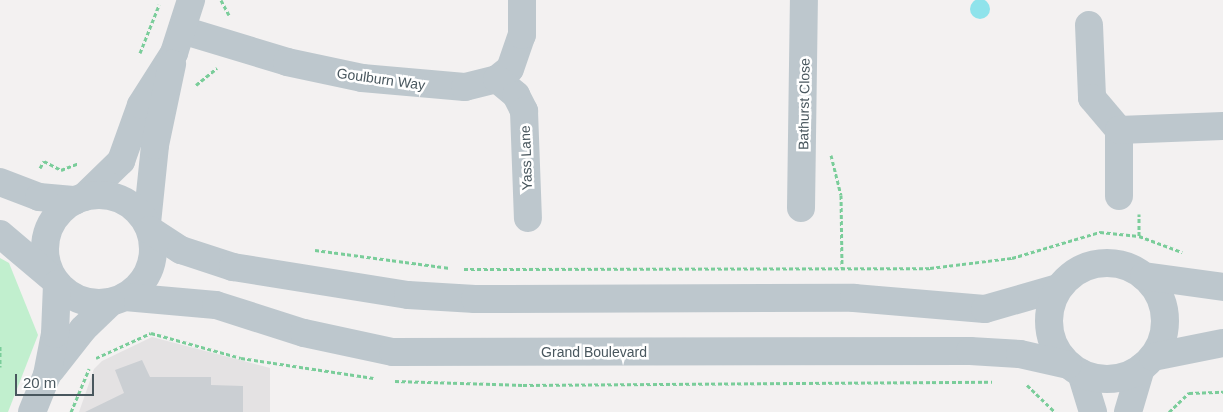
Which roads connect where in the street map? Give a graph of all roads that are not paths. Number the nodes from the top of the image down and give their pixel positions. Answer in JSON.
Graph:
{"nodes":[{"id":1,"x":191,"y":0,"type":"edge"},
{"id":2,"x":522,"y":0,"type":"edge"},
{"id":3,"x":804,"y":0,"type":"edge"},
{"id":4,"x":1089,"y":25,"type":"dead end"},
{"id":5,"x":178,"y":41,"type":"junction"},
{"id":6,"x":497,"y":79,"type":"junction"},
{"id":7,"x":1223,"y":126,"type":"edge"},
{"id":8,"x":1119,"y":130,"type":"junction"},
{"id":9,"x":0,"y":182,"type":"edge"},
{"id":10,"x":80,"y":198,"type":"junction"},
{"id":11,"x":1129,"y":202,"type":"road end"},
{"id":12,"x":801,"y":208,"type":"dead end"},
{"id":13,"x":528,"y":218,"type":"dead end"},
{"id":14,"x":148,"y":227,"type":"junction"},
{"id":15,"x":0,"y":234,"type":"edge"},
{"id":16,"x":1144,"y":276,"type":"junction"},
{"id":17,"x":54,"y":281,"type":"junction"},
{"id":18,"x":1223,"y":287,"type":"edge"},
{"id":19,"x":1058,"y":288,"type":"junction"},
{"id":20,"x":118,"y":299,"type":"junction"},
{"id":21,"x":1223,"y":342,"type":"edge"},
{"id":22,"x":1147,"y":363,"type":"junction"},
{"id":23,"x":1074,"y":369,"type":"junction"},
{"id":24,"x":47,"y":375,"type":"junction"},
{"id":25,"x":32,"y":412,"type":"edge"},
{"id":26,"x":1093,"y":412,"type":"edge"},
{"id":27,"x":1128,"y":412,"type":"edge"}],
"edges":[{"from":1,"to":5,"type":"street"},
{"from":2,"to":6,"type":"street"},
{"from":3,"to":12,"type":"street","name":"Bathurst Close"},
{"from":4,"to":8,"type":"street"},
{"from":5,"to":6,"type":"street","name":"Goulburn Way"},
{"from":5,"to":10,"type":"street"},
{"from":5,"to":14,"type":"street"},
{"from":6,"to":13,"type":"street","name":"Yass Lane"},
{"from":7,"to":8,"type":"street"},
{"from":8,"to":11,"type":"street"},
{"from":9,"to":10,"type":"street"},
{"from":10,"to":14,"type":"street"},
{"from":10,"to":17,"type":"street"},
{"from":14,"to":19,"type":"street"},
{"from":14,"to":20,"type":"street"},
{"from":15,"to":17,"type":"street"},
{"from":16,"to":18,"type":"street"},
{"from":16,"to":19,"type":"street"},
{"from":16,"to":22,"type":"street"},
{"from":17,"to":20,"type":"street"},
{"from":17,"to":24,"type":"street"},
{"from":19,"to":23,"type":"street"},
{"from":20,"to":23,"type":"street","name":"Grand Boulevard"},
{"from":20,"to":24,"type":"street"},
{"from":21,"to":22,"type":"street"},
{"from":22,"to":23,"type":"street"},
{"from":22,"to":27,"type":"street"},
{"from":23,"to":26,"type":"street"},
{"from":24,"to":25,"type":"street"}]}
